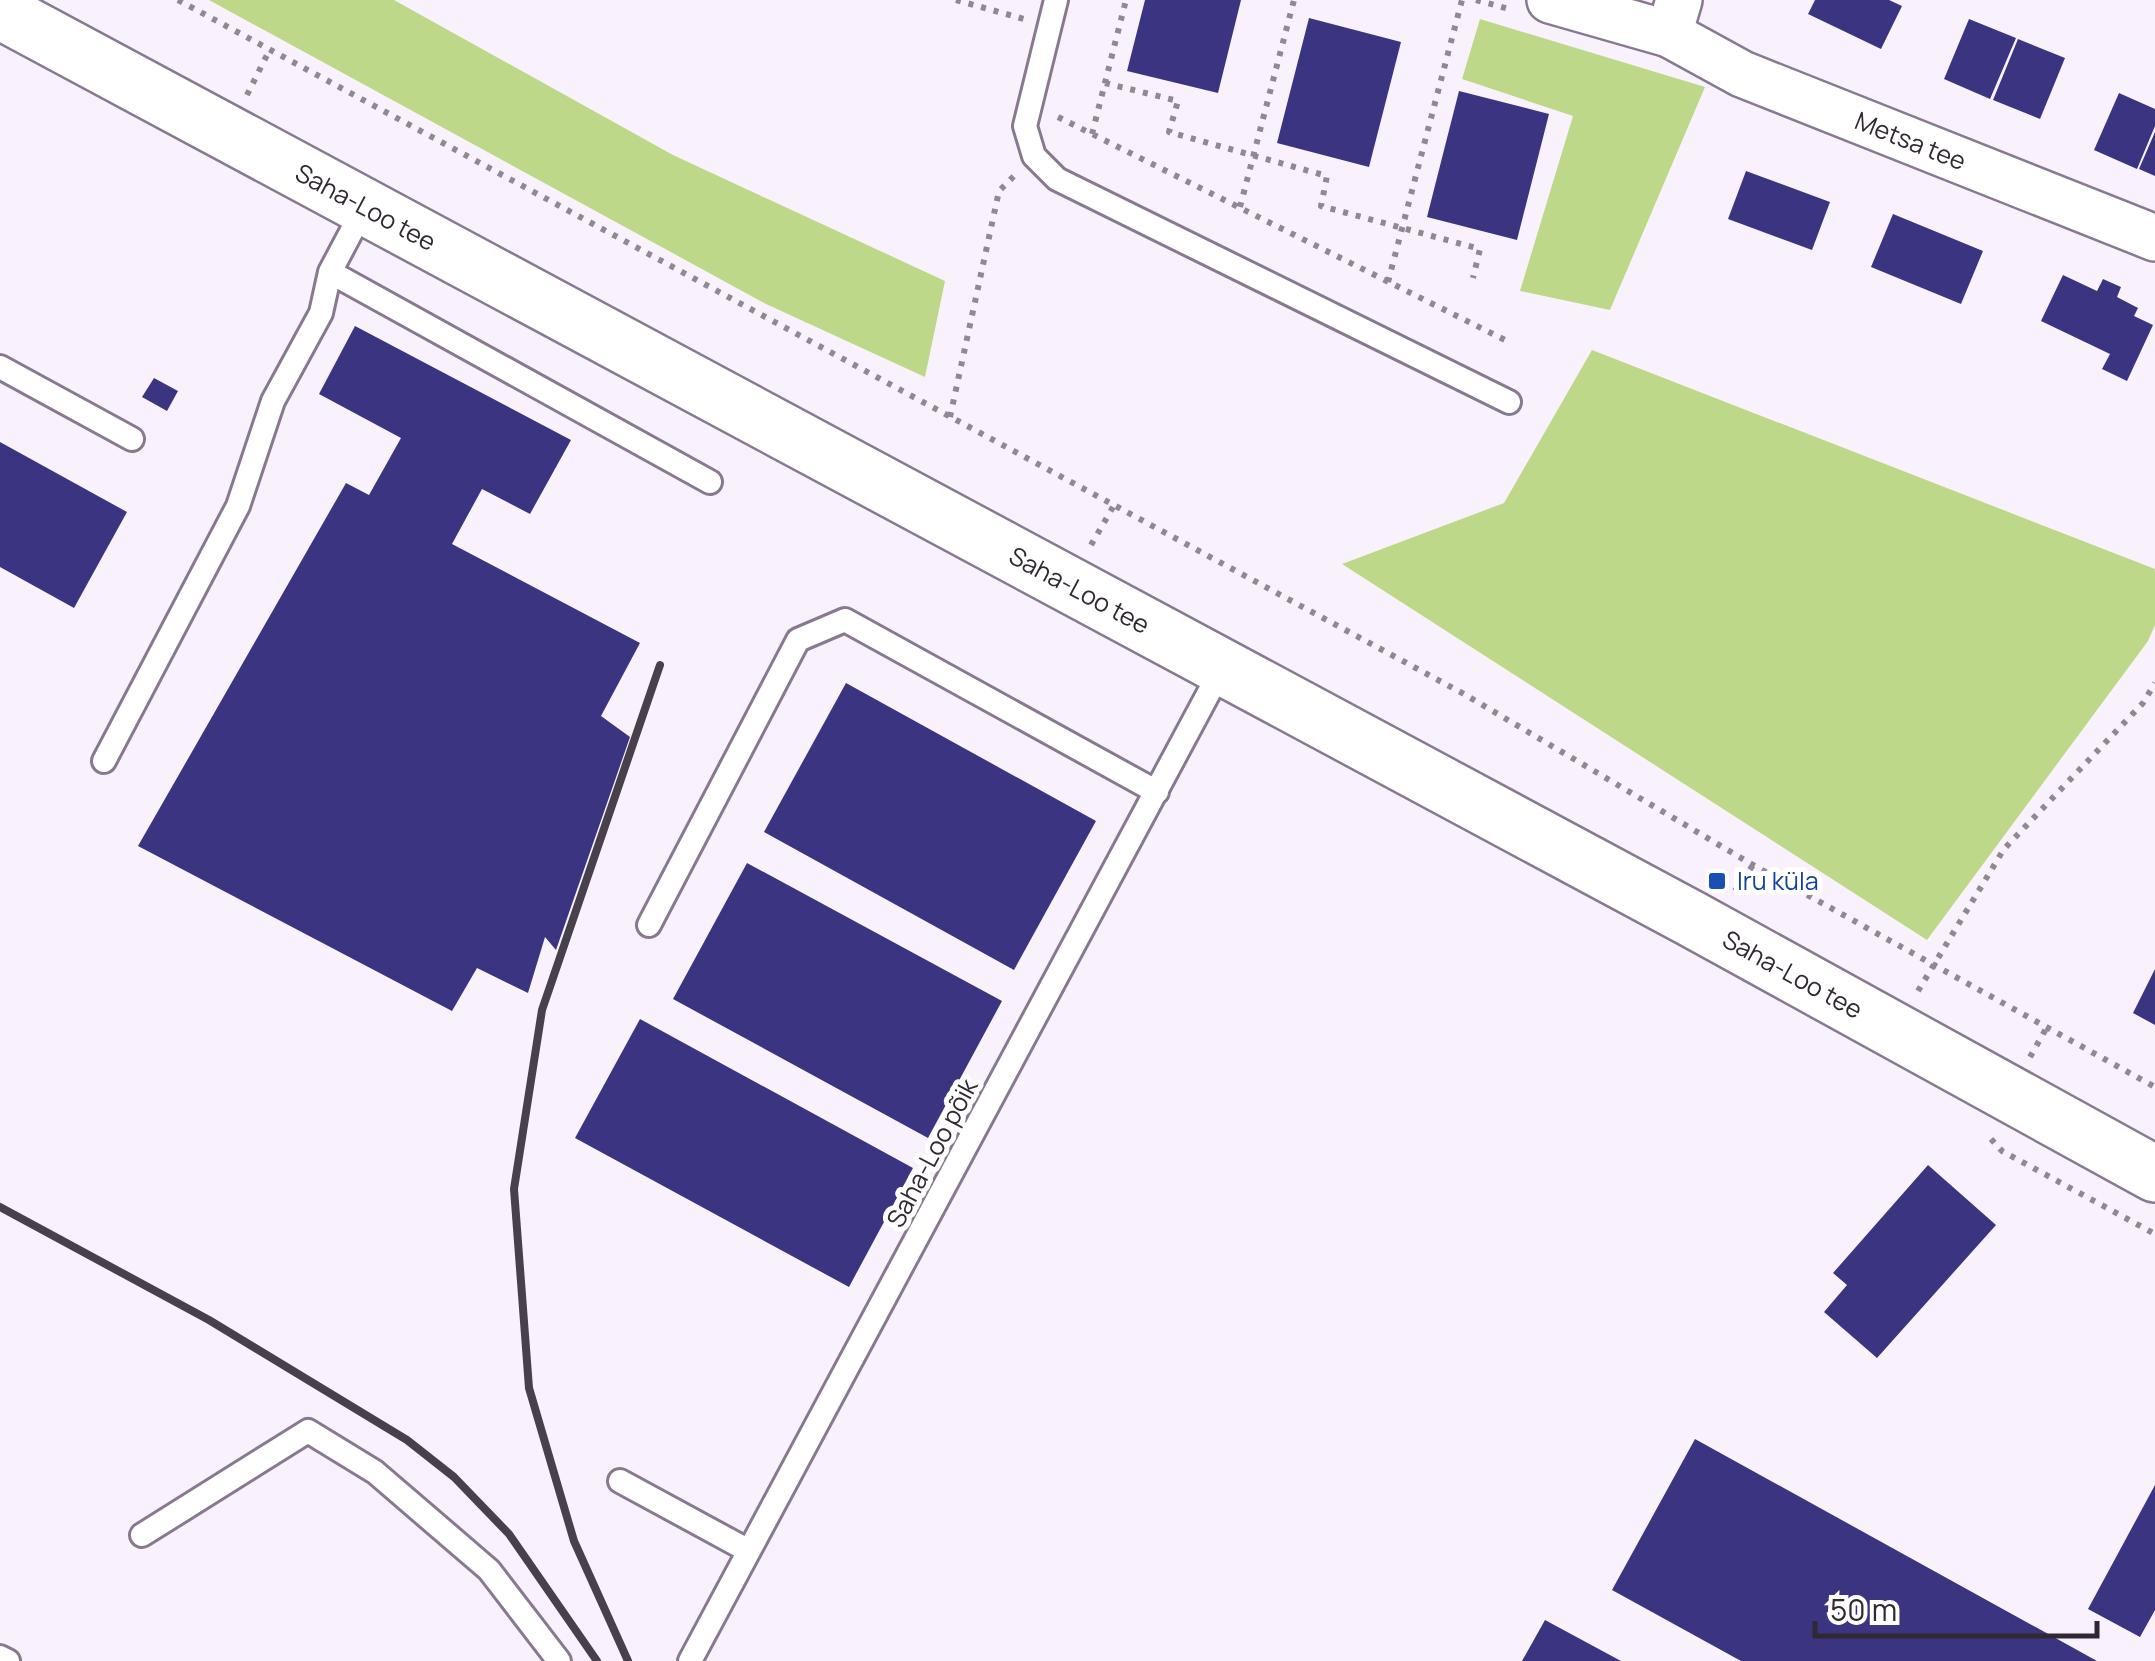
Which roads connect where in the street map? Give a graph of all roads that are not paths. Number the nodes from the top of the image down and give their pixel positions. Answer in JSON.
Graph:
{"nodes":[{"id":1,"x":1056,"y":0,"type":"edge"},
{"id":2,"x":1550,"y":0,"type":"edge"},
{"id":3,"x":0,"y":10,"type":"edge"},
{"id":4,"x":1674,"y":17,"type":"edge"},
{"id":5,"x":365,"y":206,"type":"junction"},
{"id":6,"x":2155,"y":238,"type":"edge"},
{"id":7,"x":330,"y":272,"type":"junction"},
{"id":8,"x":0,"y":367,"type":"edge"},
{"id":9,"x":1509,"y":402,"type":"dead end"},
{"id":10,"x":132,"y":440,"type":"dead end"},
{"id":11,"x":710,"y":482,"type":"dead end"},
{"id":12,"x":1221,"y":670,"type":"junction"},
{"id":13,"x":104,"y":761,"type":"dead end"},
{"id":14,"x":1157,"y":792,"type":"junction"},
{"id":15,"x":649,"y":925,"type":"dead end"},
{"id":16,"x":2155,"y":1174,"type":"edge"},
{"id":17,"x":620,"y":1481,"type":"dead end"},
{"id":18,"x":142,"y":1535,"type":"dead end"},
{"id":19,"x":749,"y":1551,"type":"junction"},
{"id":20,"x":0,"y":1657,"type":"edge"},
{"id":21,"x":8,"y":1661,"type":"edge"},
{"id":22,"x":559,"y":1661,"type":"edge"},
{"id":23,"x":690,"y":1661,"type":"edge"}],
"edges":[{"from":1,"to":9,"type":"lane"},
{"from":2,"to":4,"type":"street","name":"Metsa tee"},
{"from":3,"to":5,"type":"main road","name":"Saha-Loo tee"},
{"from":4,"to":6,"type":"street","name":"Metsa tee"},
{"from":5,"to":7,"type":"lane"},
{"from":5,"to":12,"type":"main road","name":"Saha-Loo tee"},
{"from":7,"to":11,"type":"lane"},
{"from":7,"to":13,"type":"lane"},
{"from":8,"to":10,"type":"lane"},
{"from":12,"to":14,"type":"lane","name":"Saha-Loo põik"},
{"from":12,"to":16,"type":"main road","name":"Saha-Loo tee"},
{"from":14,"to":15,"type":"lane"},
{"from":14,"to":19,"type":"lane","name":"Saha-Loo põik"},
{"from":17,"to":19,"type":"lane"},
{"from":18,"to":22,"type":"lane"},
{"from":19,"to":23,"type":"lane","name":"Saha-Loo põik"},
{"from":20,"to":21,"type":"lane"}]}
